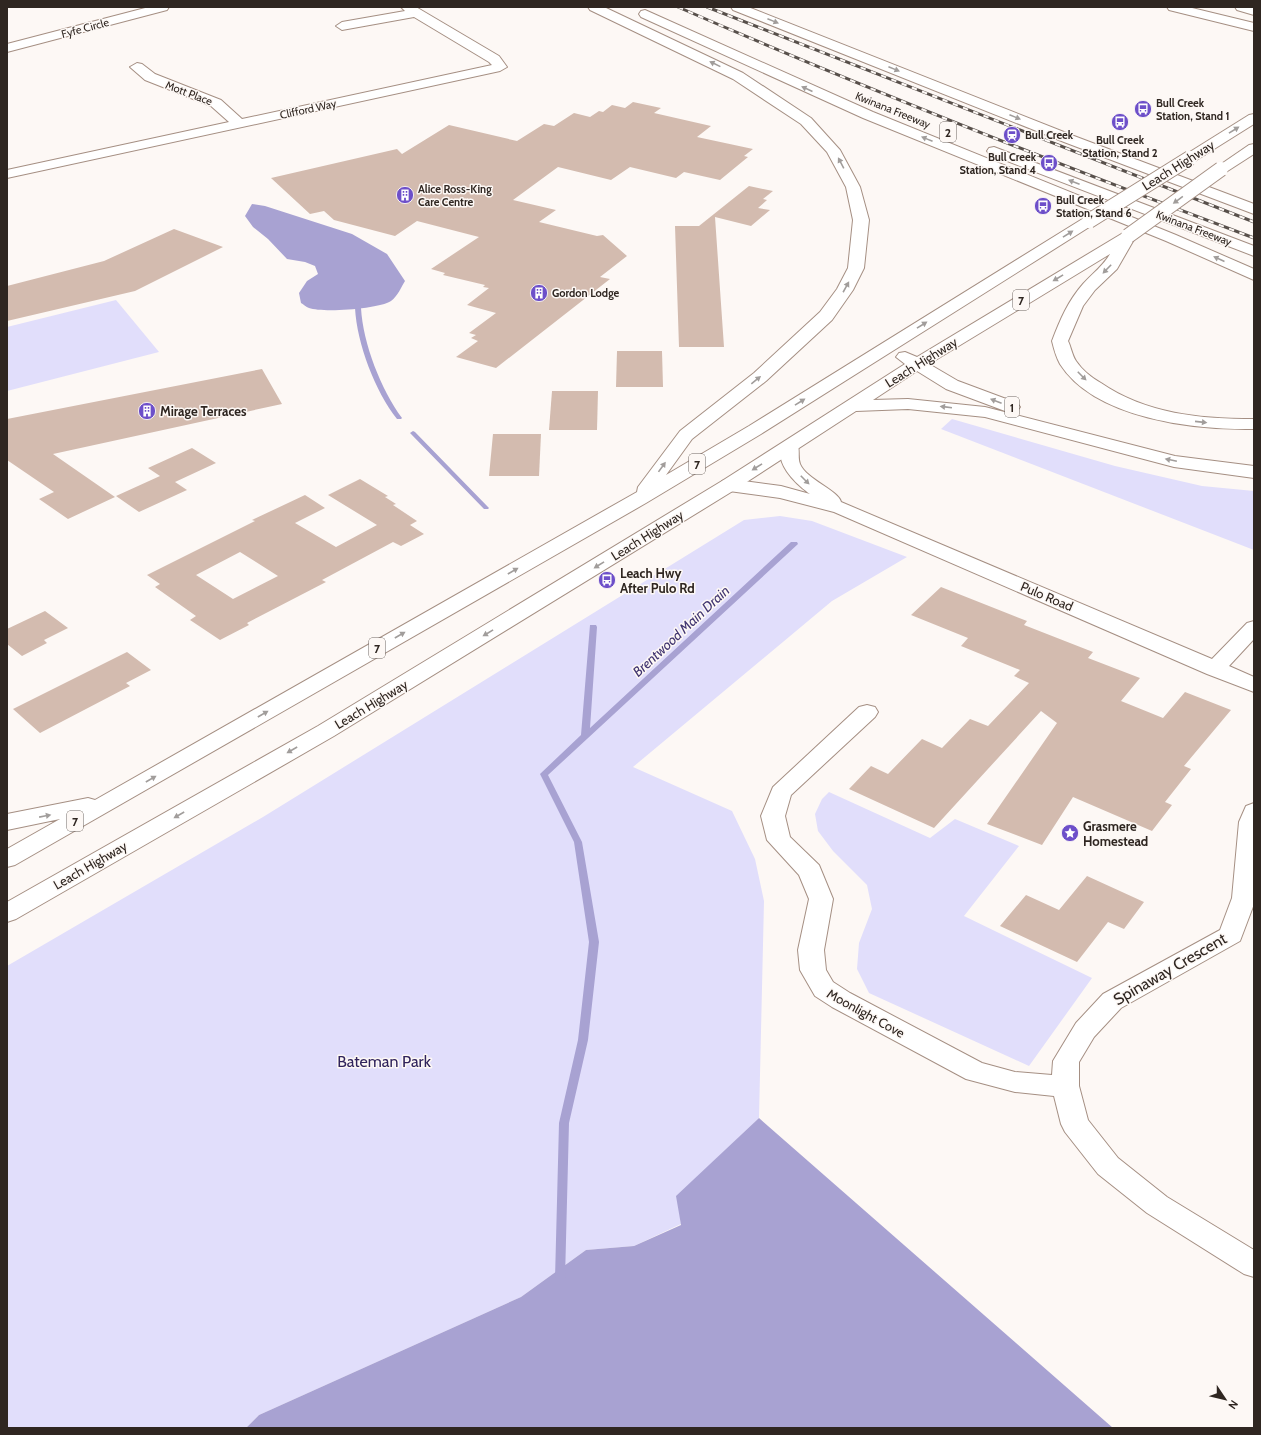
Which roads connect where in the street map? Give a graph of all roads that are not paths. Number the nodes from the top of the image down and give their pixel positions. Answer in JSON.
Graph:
{"nodes":[{"id":1,"x":163,"y":7,"type":"edge"},
{"id":2,"x":594,"y":7,"type":"edge"},
{"id":3,"x":630,"y":7,"type":"edge"},
{"id":4,"x":645,"y":7,"type":"edge"},
{"id":5,"x":737,"y":7,"type":"edge"},
{"id":6,"x":1173,"y":7,"type":"edge"},
{"id":7,"x":1198,"y":7,"type":"edge"},
{"id":8,"x":1241,"y":7,"type":"edge"},
{"id":9,"x":411,"y":10,"type":"edge"},
{"id":10,"x":1254,"y":11,"type":"edge"},
{"id":11,"x":1254,"y":21,"type":"edge"},
{"id":12,"x":342,"y":26,"type":"dead end"},
{"id":13,"x":1254,"y":27,"type":"edge"},
{"id":14,"x":861,"y":43,"type":"dead end"},
{"id":15,"x":7,"y":48,"type":"edge"},
{"id":16,"x":137,"y":67,"type":"dead end"},
{"id":17,"x":866,"y":99,"type":"dead end"},
{"id":18,"x":1254,"y":118,"type":"edge"},
{"id":19,"x":239,"y":123,"type":"junction"},
{"id":20,"x":983,"y":146,"type":"dead end"},
{"id":21,"x":1254,"y":148,"type":"edge"},
{"id":22,"x":7,"y":174,"type":"edge"},
{"id":23,"x":1237,"y":202,"type":"junction"},
{"id":24,"x":1254,"y":209,"type":"edge"},
{"id":25,"x":1128,"y":236,"type":"junction"},
{"id":26,"x":1254,"y":251,"type":"edge"},
{"id":27,"x":1254,"y":275,"type":"edge"},
{"id":28,"x":889,"y":346,"type":"junction"},
{"id":29,"x":915,"y":365,"type":"junction"},
{"id":30,"x":852,"y":406,"type":"junction"},
{"id":31,"x":1254,"y":424,"type":"edge"},
{"id":32,"x":1110,"y":445,"type":"junction"},
{"id":33,"x":790,"y":446,"type":"junction"},
{"id":34,"x":1254,"y":472,"type":"edge"},
{"id":35,"x":729,"y":485,"type":"junction"},
{"id":36,"x":639,"y":499,"type":"junction"},
{"id":37,"x":841,"y":508,"type":"junction"},
{"id":38,"x":1254,"y":627,"type":"edge"},
{"id":39,"x":1215,"y":669,"type":"junction"},
{"id":40,"x":1254,"y":685,"type":"edge"},
{"id":41,"x":867,"y":712,"type":"dead end"},
{"id":42,"x":117,"y":798,"type":"junction"},
{"id":43,"x":1254,"y":811,"type":"edge"},
{"id":44,"x":7,"y":822,"type":"edge"},
{"id":45,"x":7,"y":859,"type":"edge"},
{"id":46,"x":7,"y":913,"type":"edge"},
{"id":47,"x":1065,"y":1086,"type":"junction"},
{"id":48,"x":1254,"y":1265,"type":"edge"}],
"edges":[{"from":1,"to":15,"type":"main road","name":"Fyfe Circle"},
{"from":36,"to":2,"type":"main road","one_way":true},
{"from":27,"to":3,"type":"main road","one_way":true},
{"from":4,"to":17,"type":"main road","name":"Kwinana Freeway"},
{"from":5,"to":23,"type":"main road","one_way":true},
{"from":6,"to":13,"type":"main road"},
{"from":7,"to":11,"type":"main road"},
{"from":8,"to":10,"type":"main road"},
{"from":9,"to":12,"type":"main road"},
{"from":9,"to":19,"type":"main road","name":"Clifford Way"},
{"from":14,"to":23,"type":"main road"},
{"from":16,"to":19,"type":"main road","name":"Mott Place"},
{"from":28,"to":18,"type":"main road","name":"Leach Highway","number":"7","one_way":true,"bridge":true},
{"from":19,"to":22,"type":"main road","name":"Clifford Way"},
{"from":26,"to":20,"type":"main road","name":"Kwinana Freeway","one_way":true},
{"from":21,"to":25,"type":"main road","name":"Leach Highway","number":"7","one_way":true,"bridge":true},
{"from":23,"to":24,"type":"main road"},
{"from":25,"to":29,"type":"main road","name":"Leach Highway","number":"7","one_way":true},
{"from":25,"to":31,"type":"main road","one_way":true},
{"from":28,"to":29,"type":"main road","number":"1"},
{"from":36,"to":28,"type":"main road","name":"Leach Highway","number":"7","one_way":true},
{"from":29,"to":30,"type":"main road","name":"Leach Highway","number":"7"},
{"from":32,"to":29,"type":"main road","number":"1","one_way":true},
{"from":32,"to":30,"type":"main road","one_way":true},
{"from":30,"to":33,"type":"main road","name":"Leach Highway","number":"7"},
{"from":34,"to":32,"type":"main road","number":"1","one_way":true},
{"from":33,"to":35,"type":"main road","name":"Leach Highway","number":"7","one_way":true},
{"from":33,"to":37,"type":"main road","name":"Pulo Road","one_way":true},
{"from":35,"to":37,"type":"main road","name":"Pulo Road"},
{"from":35,"to":46,"type":"main road","name":"Leach Highway","number":"7","one_way":true},
{"from":42,"to":36,"type":"main road","name":"Leach Highway","number":"7","one_way":true},
{"from":37,"to":39,"type":"main road","name":"Pulo Road"},
{"from":38,"to":39,"type":"main road"},
{"from":39,"to":40,"type":"main road","name":"Pulo Road"},
{"from":41,"to":47,"type":"main road","name":"Moonlight Cove"},
{"from":44,"to":42,"type":"main road","one_way":true},
{"from":42,"to":45,"type":"main road","name":"Leach Highway","number":"7"},
{"from":43,"to":47,"type":"main road","name":"Spinaway Crescent"},
{"from":47,"to":48,"type":"main road","name":"Spinaway Crescent"}]}
